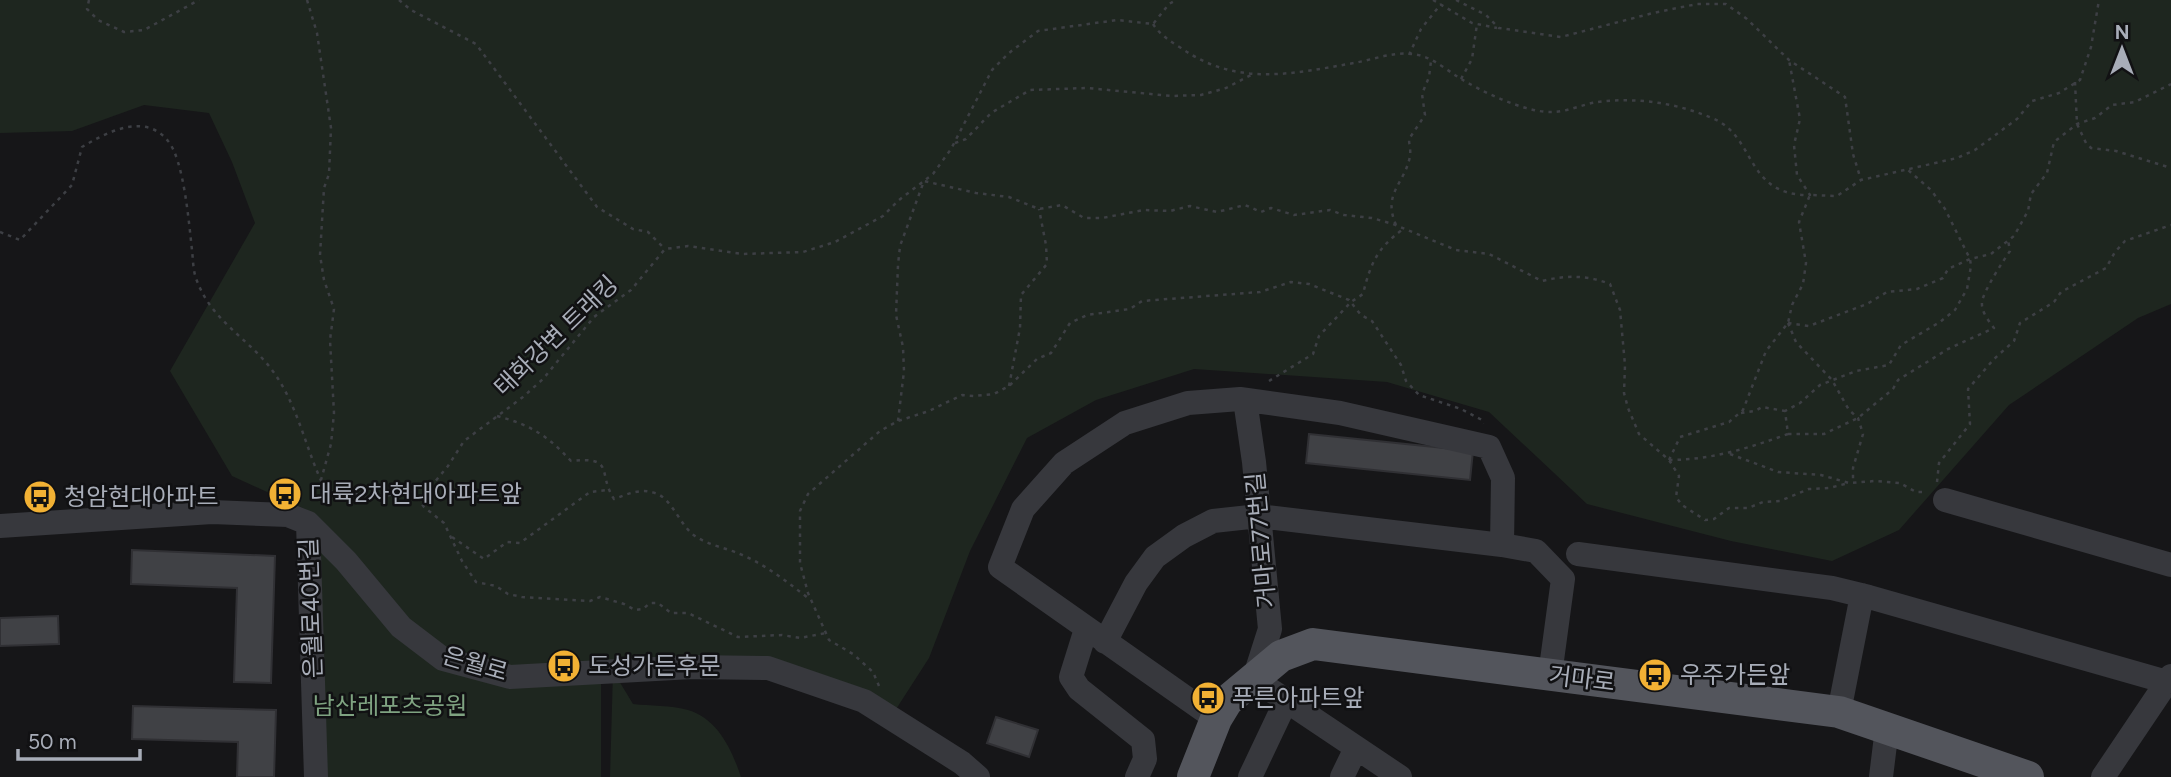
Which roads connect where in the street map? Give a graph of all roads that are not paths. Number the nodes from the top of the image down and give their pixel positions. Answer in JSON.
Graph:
{"nodes":[{"id":1,"x":1245,"y":400,"type":"junction"},
{"id":2,"x":1945,"y":500,"type":"road end"},
{"id":3,"x":1259,"y":516,"type":"junction"},
{"id":4,"x":308,"y":523,"type":"junction"},
{"id":5,"x":0,"y":526,"type":"edge"},
{"id":6,"x":1502,"y":545,"type":"junction"},
{"id":7,"x":1578,"y":554,"type":"dead end"},
{"id":8,"x":2171,"y":565,"type":"edge"},
{"id":9,"x":1862,"y":595,"type":"junction"},
{"id":10,"x":1095,"y":636,"type":"junction"},
{"id":11,"x":1550,"y":675,"type":"junction"},
{"id":12,"x":1254,"y":679,"type":"junction"},
{"id":13,"x":2169,"y":679,"type":"edge"},
{"id":14,"x":1286,"y":701,"type":"junction"},
{"id":15,"x":1839,"y":712,"type":"junction"},
{"id":16,"x":1216,"y":719,"type":"junction"},
{"id":17,"x":1887,"y":728,"type":"junction"},
{"id":18,"x":1356,"y":748,"type":"junction"},
{"id":19,"x":316,"y":777,"type":"edge"},
{"id":20,"x":978,"y":777,"type":"edge"},
{"id":21,"x":1137,"y":777,"type":"edge"},
{"id":22,"x":1193,"y":777,"type":"edge"},
{"id":23,"x":1250,"y":777,"type":"edge"},
{"id":24,"x":1342,"y":777,"type":"edge"},
{"id":25,"x":1401,"y":777,"type":"edge"},
{"id":26,"x":1881,"y":777,"type":"edge"},
{"id":27,"x":2028,"y":777,"type":"edge"},
{"id":28,"x":2103,"y":777,"type":"edge"}],
"edges":[{"from":1,"to":3,"type":"street","name":"거마로77번길"},
{"from":1,"to":6,"type":"street"},
{"from":1,"to":10,"type":"street"},
{"from":2,"to":8,"type":"street"},
{"from":3,"to":6,"type":"street"},
{"from":3,"to":10,"type":"street"},
{"from":3,"to":12,"type":"street","name":"거마로77번길"},
{"from":4,"to":5,"type":"street"},
{"from":4,"to":19,"type":"street","name":"은월로40번길"},
{"from":4,"to":20,"type":"street","name":"은월로"},
{"from":6,"to":11,"type":"street"},
{"from":7,"to":9,"type":"street"},
{"from":9,"to":13,"type":"street"},
{"from":9,"to":15,"type":"street"},
{"from":10,"to":16,"type":"street"},
{"from":10,"to":21,"type":"street"},
{"from":11,"to":12,"type":"main road","name":"거마로"},
{"from":11,"to":15,"type":"main road","name":"거마로"},
{"from":12,"to":14,"type":"street"},
{"from":12,"to":16,"type":"main road","name":"거마로"},
{"from":13,"to":28,"type":"street"},
{"from":14,"to":18,"type":"street"},
{"from":14,"to":23,"type":"street"},
{"from":15,"to":17,"type":"main road","name":"거마로"},
{"from":16,"to":22,"type":"main road","name":"거마로"},
{"from":17,"to":26,"type":"street"},
{"from":17,"to":27,"type":"main road","name":"거마로"},
{"from":18,"to":24,"type":"street"},
{"from":18,"to":25,"type":"street"}]}
